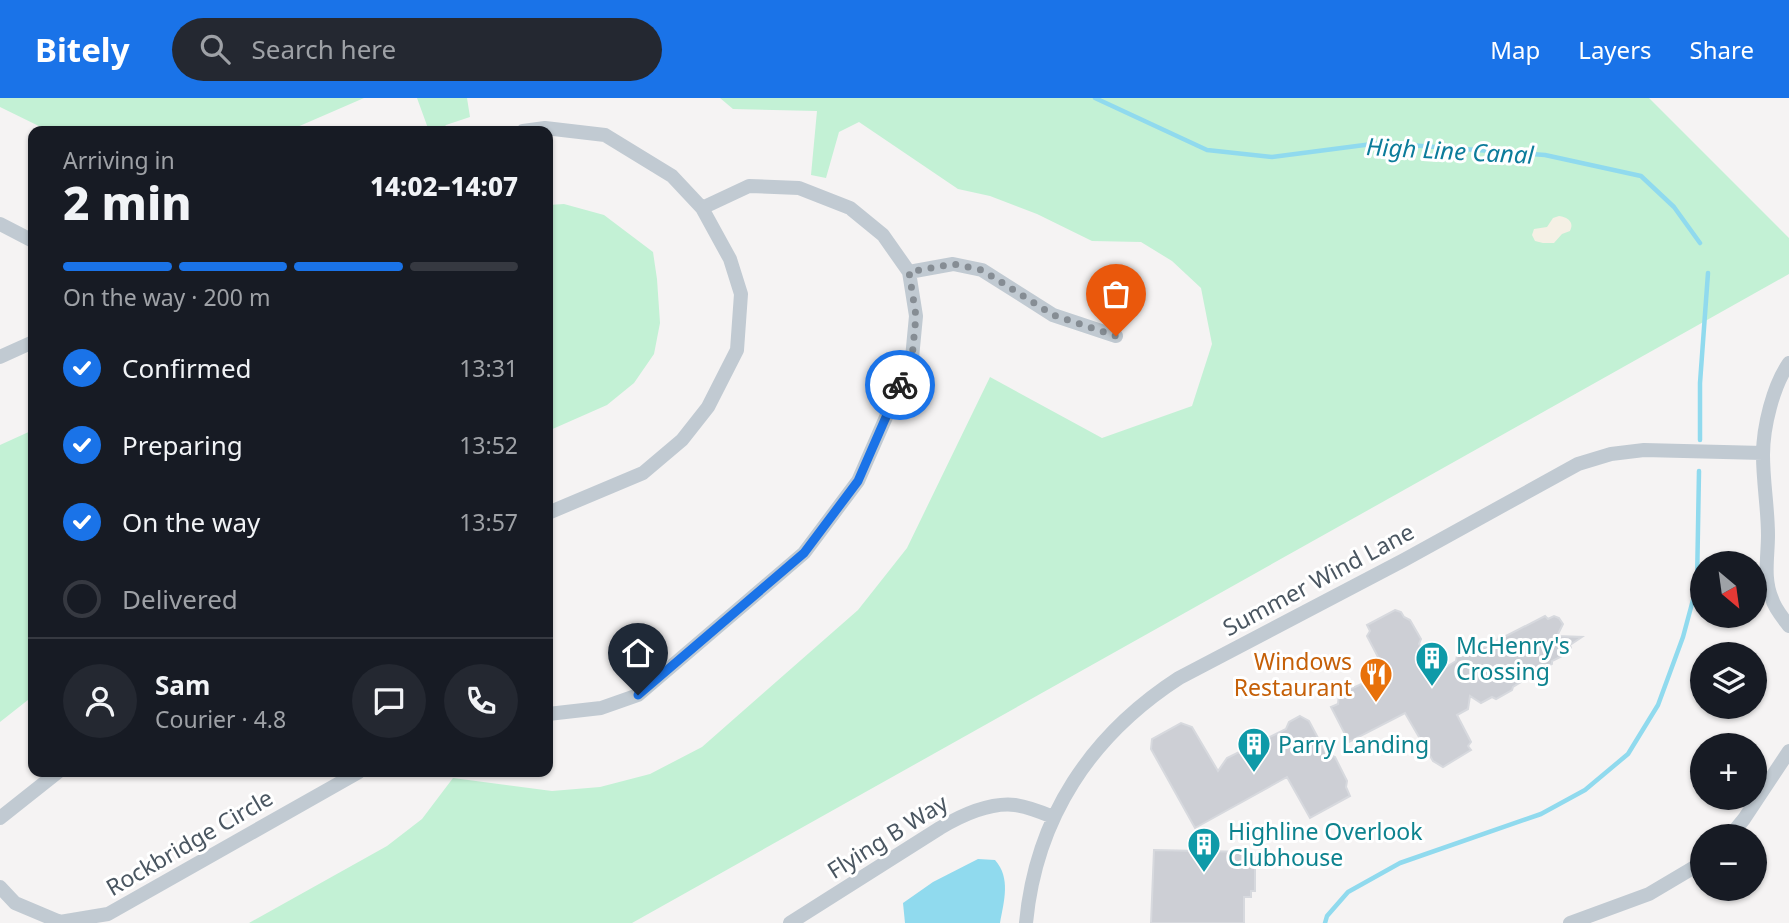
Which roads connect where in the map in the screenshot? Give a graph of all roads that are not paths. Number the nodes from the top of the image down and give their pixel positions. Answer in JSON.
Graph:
{"nodes":[{"id":1,"x":553,"y":129,"type":"edge"},
{"id":2,"x":702,"y":208,"type":"junction"},
{"id":3,"x":0,"y":224,"type":"edge"},
{"id":4,"x":28,"y":238,"type":"edge"},
{"id":5,"x":909,"y":272,"type":"junction"},
{"id":6,"x":1116,"y":336,"type":"dead end"},
{"id":7,"x":28,"y":344,"type":"edge"},
{"id":8,"x":0,"y":357,"type":"edge"},
{"id":9,"x":1789,"y":363,"type":"edge"},
{"id":10,"x":1763,"y":453,"type":"junction"},
{"id":11,"x":553,"y":511,"type":"edge"},
{"id":12,"x":1789,"y":626,"type":"edge"},
{"id":13,"x":553,"y":713,"type":"edge"},
{"id":14,"x":1789,"y":751,"type":"edge"},
{"id":15,"x":52,"y":777,"type":"edge"},
{"id":16,"x":350,"y":777,"type":"edge"},
{"id":17,"x":1053,"y":817,"type":"junction"},
{"id":18,"x":0,"y":818,"type":"edge"},
{"id":19,"x":1738,"y":824,"type":"edge"},
{"id":20,"x":1690,"y":870,"type":"edge"},
{"id":21,"x":0,"y":887,"type":"edge"},
{"id":22,"x":790,"y":923,"type":"edge"},
{"id":23,"x":1026,"y":923,"type":"edge"},
{"id":24,"x":1570,"y":923,"type":"edge"}],
"edges":[{"from":1,"to":2,"type":"street"},
{"from":2,"to":5,"type":"street"},
{"from":2,"to":11,"type":"street"},
{"from":3,"to":4,"type":"street"},
{"from":5,"to":6,"type":"street"},
{"from":5,"to":13,"type":"street"},
{"from":7,"to":8,"type":"street"},
{"from":9,"to":10,"type":"street"},
{"from":10,"to":12,"type":"street"},
{"from":10,"to":17,"type":"street","name":"Summer Wind Lane"},
{"from":14,"to":19,"type":"street"},
{"from":15,"to":18,"type":"street"},
{"from":16,"to":21,"type":"street","name":"Rockbridge Circle"},
{"from":17,"to":22,"type":"street","name":"Flying B Way"},
{"from":17,"to":23,"type":"street","name":"Summer Wind Lane"},
{"from":20,"to":24,"type":"street"}]}
